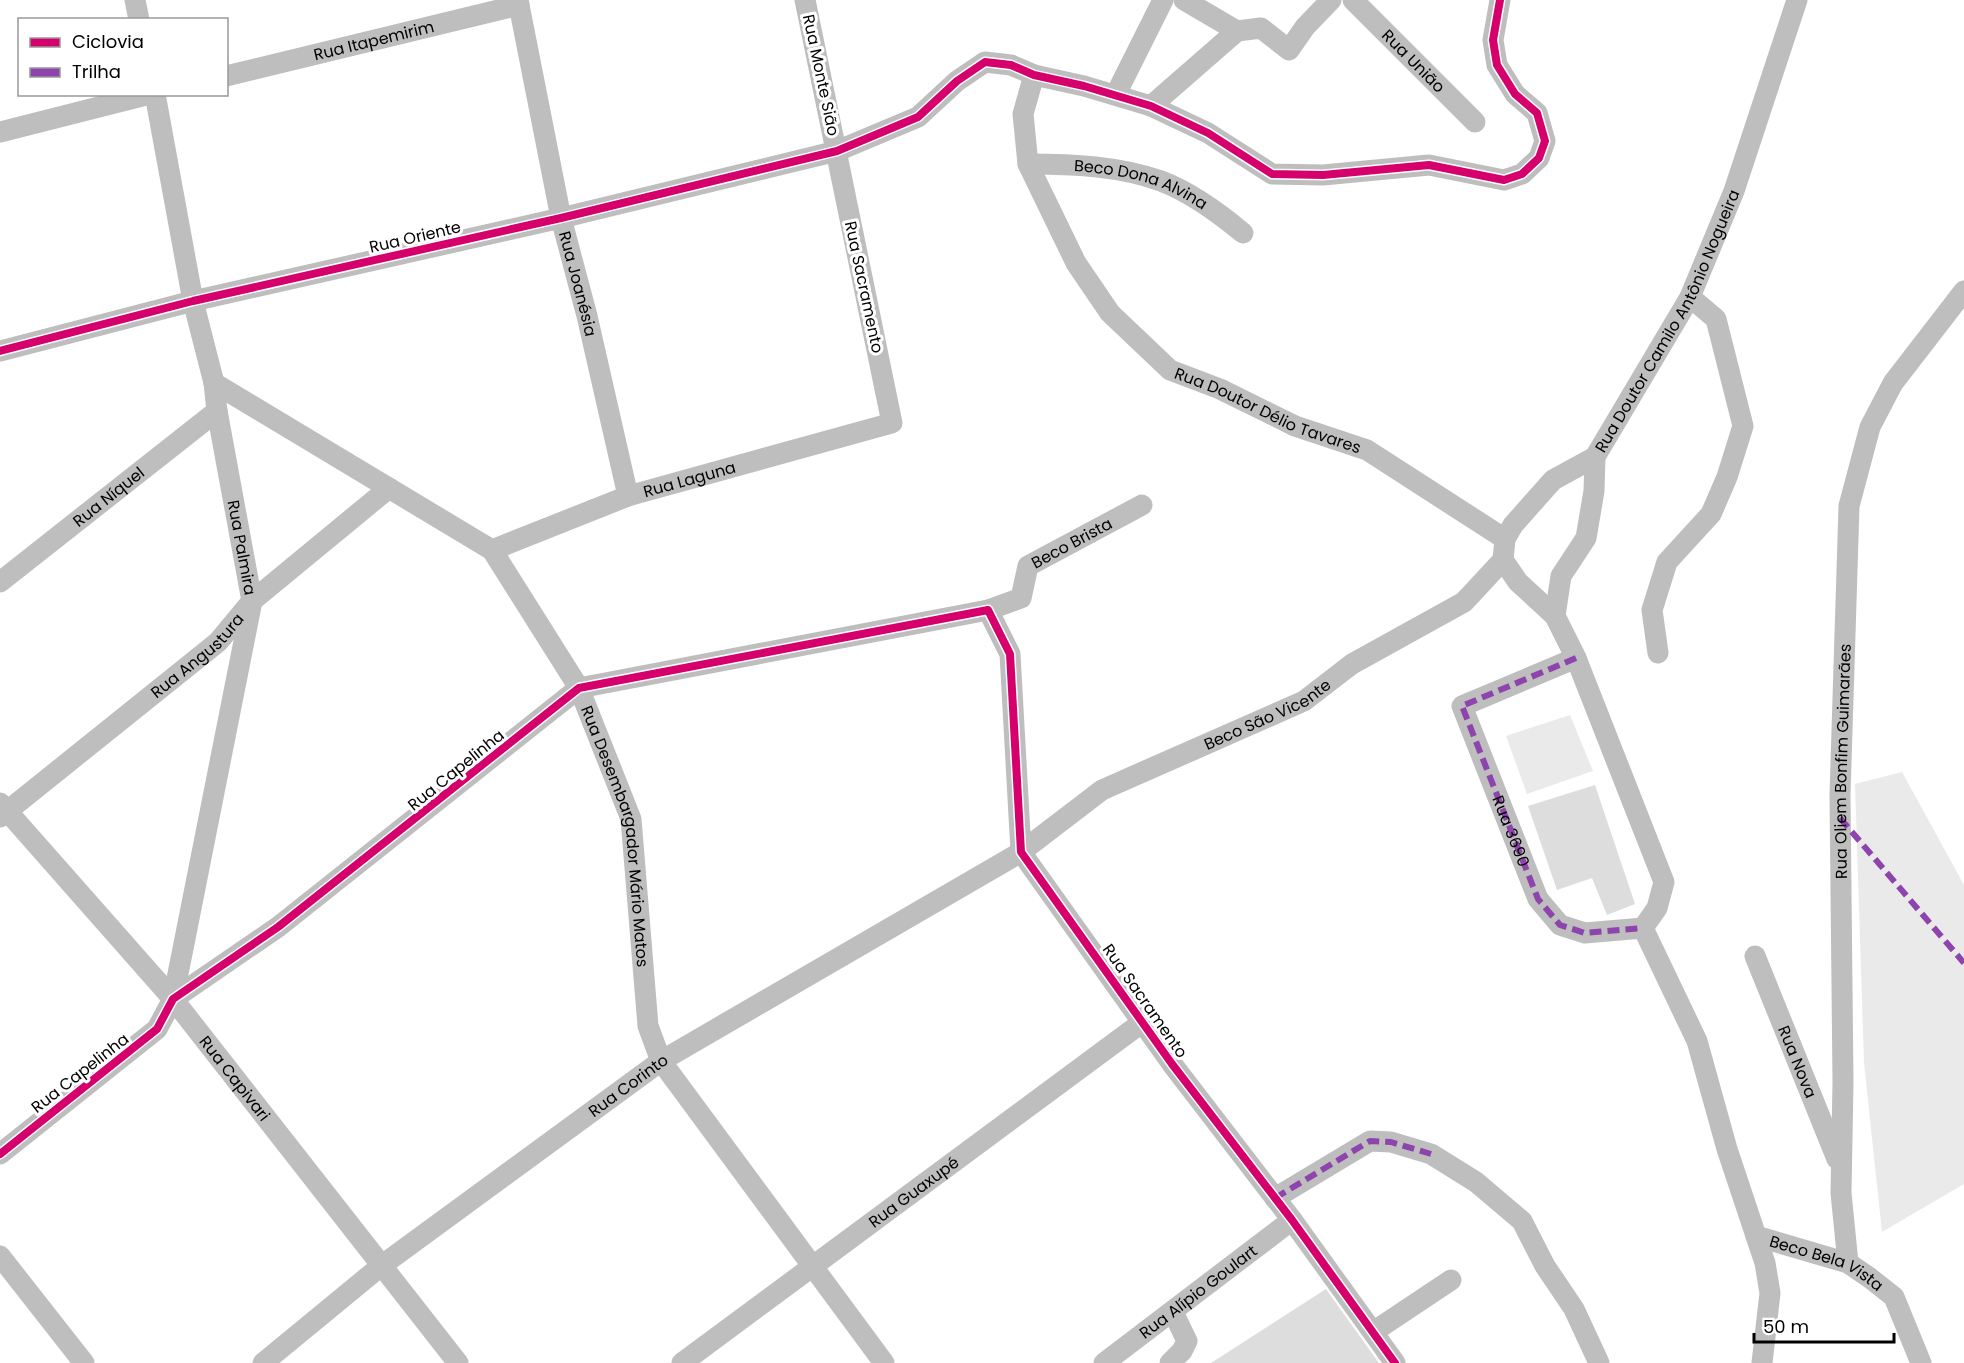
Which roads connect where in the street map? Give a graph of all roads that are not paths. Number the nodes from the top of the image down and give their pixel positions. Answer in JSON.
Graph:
{"nodes":[{"id":1,"x":135,"y":0,"type":"edge"},
{"id":2,"x":805,"y":0,"type":"edge"},
{"id":3,"x":1162,"y":0,"type":"edge"},
{"id":4,"x":1184,"y":0,"type":"edge"},
{"id":5,"x":1331,"y":0,"type":"edge"},
{"id":6,"x":1353,"y":0,"type":"edge"},
{"id":7,"x":1500,"y":0,"type":"edge"},
{"id":8,"x":1797,"y":0,"type":"edge"},
{"id":9,"x":518,"y":2,"type":"edge"},
{"id":10,"x":139,"y":18,"type":"edge"},
{"id":11,"x":1237,"y":31,"type":"junction"},
{"id":12,"x":228,"y":75,"type":"edge"},
{"id":13,"x":1034,"y":75,"type":"junction"},
{"id":14,"x":1116,"y":94,"type":"junction"},
{"id":15,"x":142,"y":96,"type":"edge"},
{"id":16,"x":156,"y":96,"type":"edge"},
{"id":17,"x":1151,"y":106,"type":"junction"},
{"id":18,"x":1475,"y":122,"type":"dead end"},
{"id":19,"x":0,"y":132,"type":"edge"},
{"id":20,"x":837,"y":151,"type":"junction"},
{"id":21,"x":1028,"y":164,"type":"junction"},
{"id":22,"x":561,"y":218,"type":"junction"},
{"id":23,"x":1244,"y":233,"type":"dead end"},
{"id":24,"x":1964,"y":291,"type":"edge"},
{"id":25,"x":1690,"y":297,"type":"junction"},
{"id":26,"x":193,"y":301,"type":"junction"},
{"id":27,"x":0,"y":351,"type":"edge"},
{"id":28,"x":214,"y":383,"type":"junction"},
{"id":29,"x":217,"y":411,"type":"junction"},
{"id":30,"x":892,"y":423,"type":"joint"},
{"id":31,"x":1594,"y":457,"type":"junction"},
{"id":32,"x":389,"y":488,"type":"junction"},
{"id":33,"x":628,"y":496,"type":"junction"},
{"id":34,"x":1142,"y":504,"type":"dead end"},
{"id":35,"x":1504,"y":549,"type":"junction"},
{"id":36,"x":492,"y":550,"type":"junction"},
{"id":37,"x":0,"y":582,"type":"edge"},
{"id":38,"x":252,"y":601,"type":"junction"},
{"id":39,"x":988,"y":610,"type":"junction"},
{"id":40,"x":1555,"y":616,"type":"junction"},
{"id":41,"x":1658,"y":653,"type":"dead end"},
{"id":42,"x":1576,"y":658,"type":"junction"},
{"id":43,"x":579,"y":688,"type":"junction"},
{"id":44,"x":2,"y":811,"type":"edge"},
{"id":45,"x":1021,"y":852,"type":"junction"},
{"id":46,"x":1643,"y":928,"type":"junction"},
{"id":47,"x":1755,"y":956,"type":"dead end"},
{"id":48,"x":173,"y":999,"type":"junction"},
{"id":49,"x":1144,"y":1021,"type":"junction"},
{"id":50,"x":661,"y":1061,"type":"junction"},
{"id":51,"x":0,"y":1154,"type":"edge"},
{"id":52,"x":1841,"y":1168,"type":"junction"},
{"id":53,"x":1275,"y":1198,"type":"junction"},
{"id":54,"x":1292,"y":1220,"type":"junction"},
{"id":55,"x":1756,"y":1236,"type":"junction"},
{"id":56,"x":0,"y":1256,"type":"edge"},
{"id":57,"x":1848,"y":1263,"type":"junction"},
{"id":58,"x":813,"y":1265,"type":"junction"},
{"id":59,"x":381,"y":1266,"type":"junction"},
{"id":60,"x":1451,"y":1280,"type":"dead end"},
{"id":61,"x":1173,"y":1312,"type":"junction"},
{"id":62,"x":1373,"y":1332,"type":"junction"},
{"id":63,"x":84,"y":1363,"type":"edge"},
{"id":64,"x":263,"y":1363,"type":"edge"},
{"id":65,"x":458,"y":1363,"type":"edge"},
{"id":66,"x":682,"y":1363,"type":"edge"},
{"id":67,"x":884,"y":1363,"type":"edge"},
{"id":68,"x":1104,"y":1363,"type":"edge"},
{"id":69,"x":1170,"y":1363,"type":"edge"},
{"id":70,"x":1395,"y":1363,"type":"edge"},
{"id":71,"x":1599,"y":1363,"type":"edge"},
{"id":72,"x":1762,"y":1363,"type":"edge"},
{"id":73,"x":1921,"y":1363,"type":"edge"}],
"edges":[{"from":1,"to":10,"type":"street"},
{"from":2,"to":20,"type":"street","name":"Rua Monte Sião"},
{"from":3,"to":14,"type":"street"},
{"from":4,"to":11,"type":"street"},
{"from":5,"to":11,"type":"street"},
{"from":6,"to":18,"type":"street","name":"Rua União"},
{"from":7,"to":17,"type":"street"},
{"from":8,"to":25,"type":"street","name":"Rua Doutor Camilo Antônio Nogueira"},
{"from":9,"to":12,"type":"street","name":"Rua Itapemirim"},
{"from":9,"to":22,"type":"street","name":"Rua Joanésia"},
{"from":11,"to":17,"type":"street"},
{"from":13,"to":14,"type":"street"},
{"from":13,"to":20,"type":"street","name":"Rua Oriente"},
{"from":13,"to":21,"type":"street","name":"Rua Doutor Délio Tavares"},
{"from":14,"to":17,"type":"street"},
{"from":15,"to":19,"type":"street"},
{"from":16,"to":26,"type":"street","name":"Rua Palmira"},
{"from":20,"to":22,"type":"street","name":"Rua Oriente"},
{"from":20,"to":30,"type":"street","name":"Rua Sacramento"},
{"from":21,"to":23,"type":"street","name":"Beco Dona Alvina"},
{"from":21,"to":35,"type":"street","name":"Rua Doutor Délio Tavares"},
{"from":22,"to":26,"type":"street","name":"Rua Oriente"},
{"from":22,"to":33,"type":"street","name":"Rua Joanésia"},
{"from":24,"to":52,"type":"street","name":"Rua Oliem Bonfim Guimarães"},
{"from":25,"to":31,"type":"street","name":"Rua Doutor Camilo Antônio Nogueira"},
{"from":25,"to":41,"type":"street"},
{"from":26,"to":27,"type":"street","name":"Rua Oriente"},
{"from":26,"to":28,"type":"street","name":"Rua Palmira"},
{"from":28,"to":29,"type":"street","name":"Rua Palmira"},
{"from":28,"to":32,"type":"street","name":"Rua Desembargador Mário Matos"},
{"from":29,"to":37,"type":"street","name":"Rua Níquel"},
{"from":29,"to":38,"type":"street","name":"Rua Palmira"},
{"from":30,"to":33,"type":"street","name":"Rua Laguna"},
{"from":31,"to":35,"type":"street","name":"Rua Doutor Camilo Antônio Nogueira"},
{"from":31,"to":40,"type":"street"},
{"from":32,"to":36,"type":"street","name":"Rua Desembargador Mário Matos"},
{"from":32,"to":38,"type":"street","name":"Rua Angustura"},
{"from":33,"to":36,"type":"street","name":"Rua Laguna"},
{"from":34,"to":39,"type":"street","name":"Beco Brista"},
{"from":35,"to":40,"type":"street"},
{"from":35,"to":45,"type":"street","name":"Beco São Vicente"},
{"from":36,"to":43,"type":"street","name":"Rua Desembargador Mário Matos"},
{"from":38,"to":44,"type":"street","name":"Rua Angustura"},
{"from":38,"to":48,"type":"street","name":"Rua Palmira"},
{"from":39,"to":43,"type":"street","name":"Rua Capelinha"},
{"from":39,"to":45,"type":"street"},
{"from":40,"to":42,"type":"street"},
{"from":42,"to":46,"type":"street"},
{"from":42,"to":46,"type":"street","name":"Rua 3690"},
{"from":43,"to":48,"type":"street","name":"Rua Capelinha"},
{"from":43,"to":50,"type":"street","name":"Rua Desembargador Mário Matos"},
{"from":44,"to":48,"type":"street","name":"Rua Capivari"},
{"from":45,"to":49,"type":"street","name":"Rua Sacramento"},
{"from":45,"to":50,"type":"street","name":"Rua Corinto"},
{"from":46,"to":55,"type":"street"},
{"from":47,"to":52,"type":"street","name":"Rua Nova"},
{"from":48,"to":51,"type":"street","name":"Rua Capelinha"},
{"from":48,"to":59,"type":"street","name":"Rua Capivari"},
{"from":49,"to":53,"type":"street","name":"Rua Sacramento"},
{"from":49,"to":58,"type":"street","name":"Rua Guaxupé"},
{"from":50,"to":58,"type":"street","name":"Rua Desembargador Mário Matos"},
{"from":50,"to":59,"type":"street","name":"Rua Corinto"},
{"from":52,"to":57,"type":"street","name":"Rua Oliem Bonfim Guimarães"},
{"from":53,"to":54,"type":"street","name":"Rua Sacramento"},
{"from":53,"to":71,"type":"street"},
{"from":54,"to":61,"type":"street","name":"Rua Alípio Goulart"},
{"from":54,"to":62,"type":"street","name":"Rua Sacramento"},
{"from":55,"to":57,"type":"street","name":"Beco Bela Vista"},
{"from":55,"to":72,"type":"street"},
{"from":56,"to":63,"type":"street"},
{"from":57,"to":73,"type":"street","name":"Beco Bela Vista"},
{"from":58,"to":66,"type":"street","name":"Rua Guaxupé"},
{"from":58,"to":67,"type":"street","name":"Rua Desembargador Mário Matos"},
{"from":59,"to":64,"type":"street","name":"Rua Corinto"},
{"from":59,"to":65,"type":"street","name":"Rua Capivari"},
{"from":60,"to":62,"type":"street"},
{"from":61,"to":68,"type":"street","name":"Rua Alípio Goulart"},
{"from":61,"to":69,"type":"street"},
{"from":62,"to":70,"type":"street","name":"Rua Sacramento"}]}
